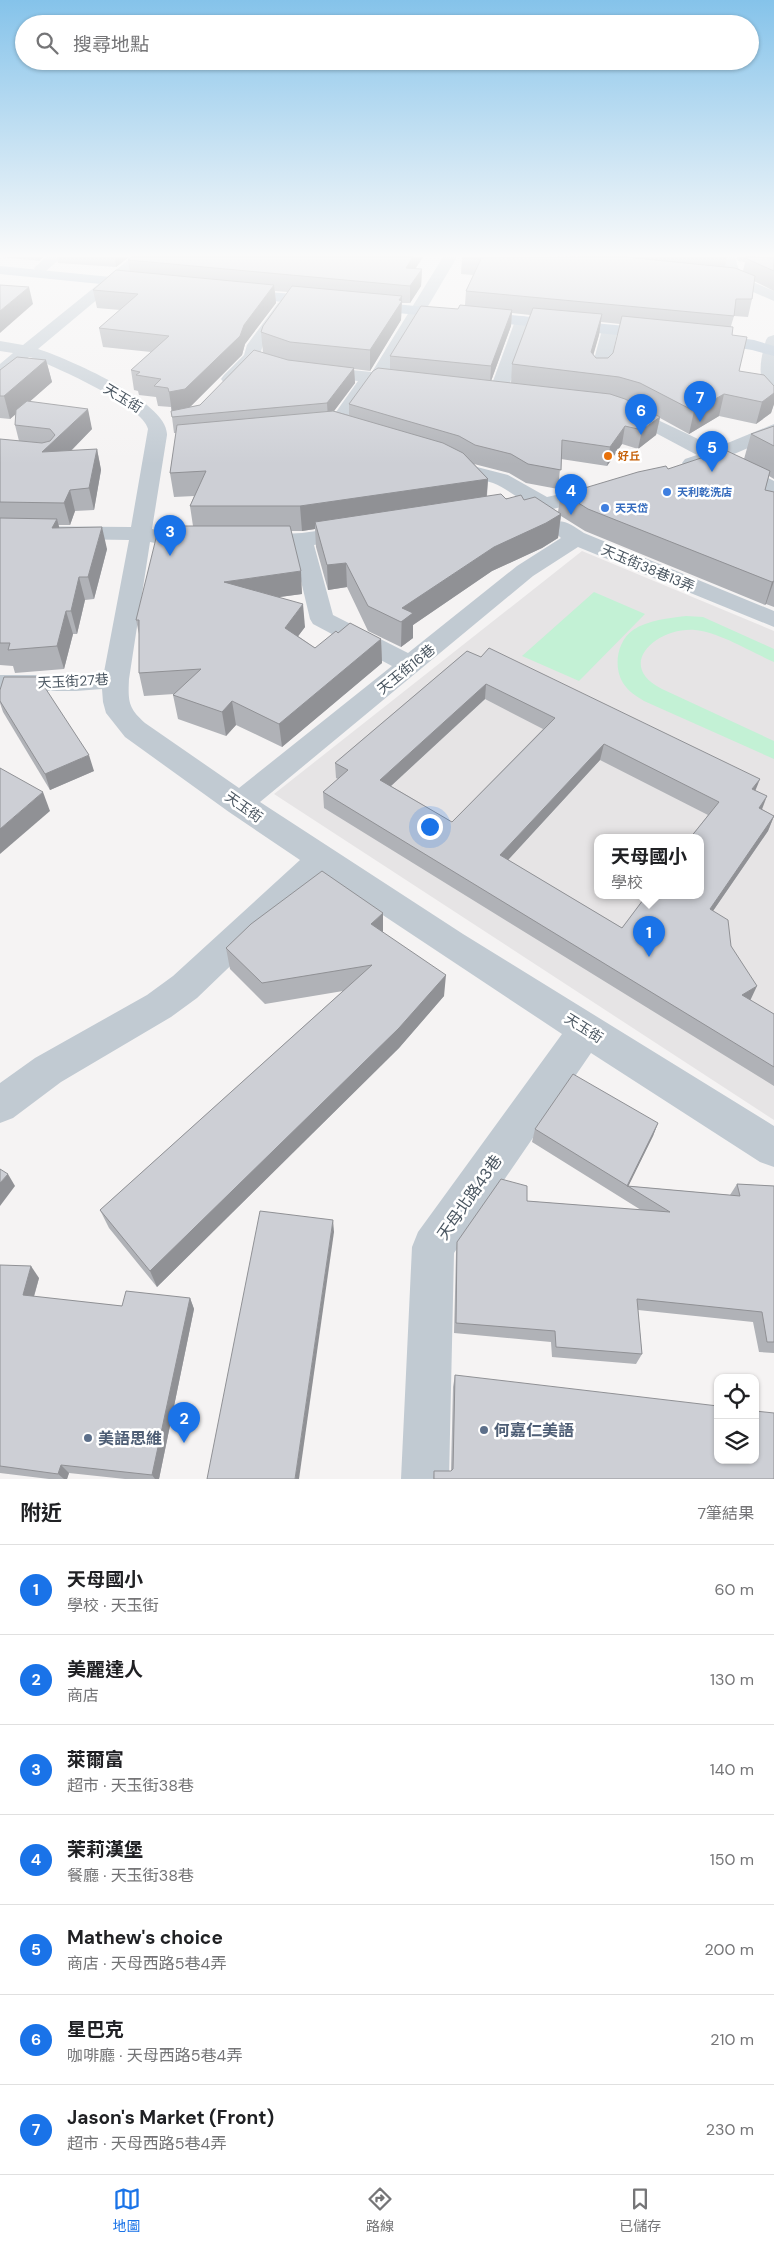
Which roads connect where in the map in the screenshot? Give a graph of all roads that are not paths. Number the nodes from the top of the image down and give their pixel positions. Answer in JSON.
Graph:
{"nodes":[{"id":1,"x":56,"y":326,"type":"edge"},
{"id":2,"x":268,"y":326,"type":"edge"},
{"id":3,"x":408,"y":326,"type":"edge"},
{"id":4,"x":521,"y":326,"type":"edge"},
{"id":5,"x":572,"y":326,"type":"edge"},
{"id":6,"x":607,"y":326,"type":"edge"},
{"id":7,"x":610,"y":330,"type":"junction"},
{"id":8,"x":694,"y":334,"type":"edge"},
{"id":9,"x":773,"y":344,"type":"edge"},
{"id":10,"x":0,"y":346,"type":"edge"},
{"id":11,"x":26,"y":350,"type":"junction"},
{"id":12,"x":299,"y":370,"type":"edge"},
{"id":13,"x":0,"y":372,"type":"edge"},
{"id":14,"x":599,"y":374,"type":"edge"},
{"id":15,"x":377,"y":378,"type":"junction"},
{"id":16,"x":424,"y":383,"type":"edge"},
{"id":17,"x":220,"y":389,"type":"edge"},
{"id":18,"x":774,"y":389,"type":"edge"},
{"id":19,"x":479,"y":390,"type":"edge"},
{"id":20,"x":498,"y":392,"type":"junction"},
{"id":21,"x":516,"y":394,"type":"edge"},
{"id":22,"x":609,"y":404,"type":"edge"},
{"id":23,"x":176,"y":419,"type":"edge"},
{"id":24,"x":156,"y":422,"type":"junction"},
{"id":25,"x":316,"y":428,"type":"edge"},
{"id":26,"x":774,"y":430,"type":"edge"},
{"id":27,"x":176,"y":441,"type":"edge"},
{"id":28,"x":156,"y":443,"type":"junction"},
{"id":29,"x":432,"y":456,"type":"edge"},
{"id":30,"x":713,"y":456,"type":"junction"},
{"id":31,"x":675,"y":468,"type":"edge"},
{"id":32,"x":612,"y":488,"type":"edge"},
{"id":33,"x":774,"y":488,"type":"edge"},
{"id":34,"x":536,"y":505,"type":"junction"},
{"id":35,"x":488,"y":512,"type":"edge"},
{"id":36,"x":371,"y":530,"type":"edge"},
{"id":37,"x":0,"y":532,"type":"edge"},
{"id":38,"x":141,"y":534,"type":"junction"},
{"id":39,"x":576,"y":538,"type":"junction"},
{"id":40,"x":179,"y":539,"type":"edge"},
{"id":41,"x":235,"y":540,"type":"edge"},
{"id":42,"x":302,"y":540,"type":"junction"},
{"id":43,"x":774,"y":620,"type":"edge"},
{"id":44,"x":411,"y":665,"type":"junction"},
{"id":45,"x":116,"y":679,"type":"junction"},
{"id":46,"x":0,"y":683,"type":"edge"},
{"id":47,"x":239,"y":804,"type":"junction"},
{"id":48,"x":321,"y":860,"type":"junction"},
{"id":49,"x":586,"y":1030,"type":"junction"},
{"id":50,"x":0,"y":1105,"type":"edge"},
{"id":51,"x":774,"y":1148,"type":"edge"},
{"id":52,"x":425,"y":1479,"type":"edge"}],
"edges":[{"from":1,"to":11,"type":"street"},
{"from":2,"to":17,"type":"street"},
{"from":3,"to":15,"type":"street"},
{"from":4,"to":20,"type":"street"},
{"from":5,"to":7,"type":"main road"},
{"from":6,"to":7,"type":"main road"},
{"from":7,"to":14,"type":"street"},
{"from":8,"to":9,"type":"main road"},
{"from":9,"to":18,"type":"street"},
{"from":10,"to":11,"type":"street","name":"天玉街"},
{"from":11,"to":13,"type":"street"},
{"from":11,"to":24,"type":"street","name":"天玉街"},
{"from":12,"to":15,"type":"street"},
{"from":15,"to":16,"type":"street"},
{"from":15,"to":25,"type":"street"},
{"from":19,"to":20,"type":"street"},
{"from":20,"to":21,"type":"street"},
{"from":22,"to":30,"type":"street"},
{"from":23,"to":24,"type":"street"},
{"from":24,"to":28,"type":"street","name":"天玉街"},
{"from":26,"to":30,"type":"street"},
{"from":27,"to":28,"type":"street"},
{"from":28,"to":38,"type":"street","name":"天玉街"},
{"from":29,"to":34,"type":"street","name":"天玉街38巷13弄"},
{"from":30,"to":31,"type":"street"},
{"from":30,"to":33,"type":"street"},
{"from":32,"to":34,"type":"street"},
{"from":34,"to":35,"type":"street"},
{"from":34,"to":39,"type":"street","name":"天玉街38巷13弄"},
{"from":36,"to":42,"type":"street"},
{"from":37,"to":38,"type":"street"},
{"from":38,"to":40,"type":"street"},
{"from":38,"to":45,"type":"street","name":"天玉街"},
{"from":39,"to":43,"type":"street","name":"天玉街38巷13弄"},
{"from":39,"to":44,"type":"street","name":"天玉街16巷"},
{"from":41,"to":42,"type":"street"},
{"from":42,"to":44,"type":"street"},
{"from":44,"to":47,"type":"street","name":"天玉街16巷"},
{"from":45,"to":46,"type":"street","name":"天玉街27巷"},
{"from":45,"to":47,"type":"street","name":"天玉街"},
{"from":47,"to":48,"type":"street","name":"天玉街"},
{"from":48,"to":49,"type":"street","name":"天玉街"},
{"from":48,"to":50,"type":"street"},
{"from":49,"to":51,"type":"street","name":"天玉街"},
{"from":49,"to":52,"type":"street","name":"天母北路43巷"}]}
